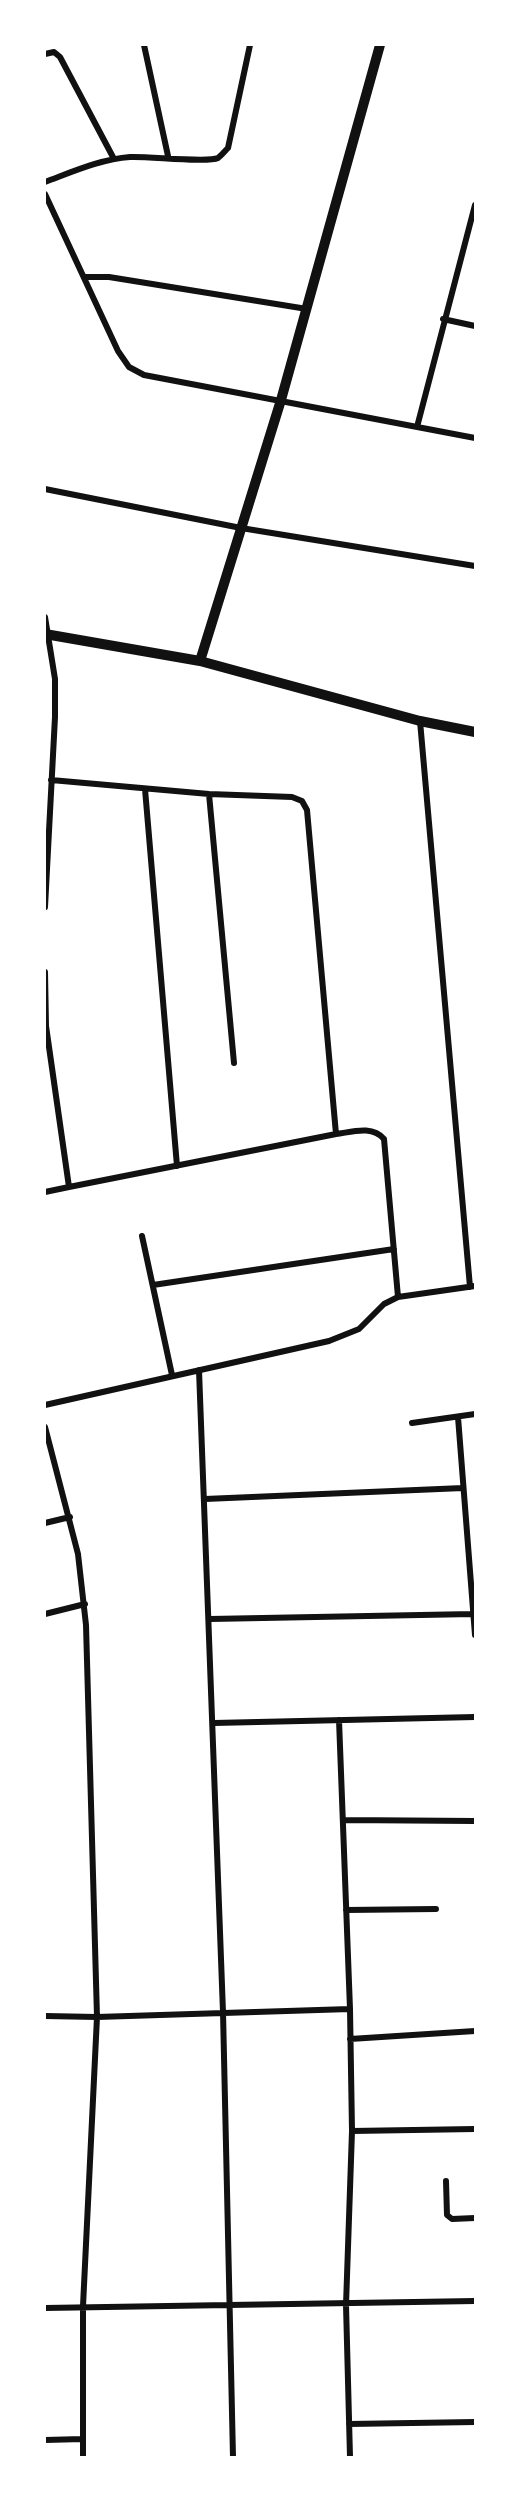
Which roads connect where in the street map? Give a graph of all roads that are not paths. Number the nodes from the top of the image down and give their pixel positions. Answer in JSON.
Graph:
{"nodes":[{"id":1,"x":144,"y":45,"type":"edge"},
{"id":2,"x":250,"y":45,"type":"edge"},
{"id":3,"x":380,"y":45,"type":"edge"},
{"id":4,"x":45,"y":54,"type":"edge"},
{"id":5,"x":168,"y":156,"type":"junction"},
{"id":6,"x":114,"y":159,"type":"junction"},
{"id":7,"x":45,"y":182,"type":"edge"},
{"id":8,"x":45,"y":194,"type":"edge"},
{"id":9,"x":475,"y":205,"type":"edge"},
{"id":10,"x":85,"y":277,"type":"junction"},
{"id":11,"x":307,"y":309,"type":"junction"},
{"id":12,"x":443,"y":319,"type":"junction"},
{"id":13,"x":475,"y":326,"type":"edge"},
{"id":14,"x":281,"y":400,"type":"junction"},
{"id":15,"x":417,"y":427,"type":"junction"},
{"id":16,"x":475,"y":438,"type":"edge"},
{"id":17,"x":45,"y":489,"type":"edge"},
{"id":18,"x":241,"y":528,"type":"junction"},
{"id":19,"x":475,"y":566,"type":"edge"},
{"id":20,"x":45,"y":617,"type":"edge"},
{"id":21,"x":47,"y":634,"type":"edge"},
{"id":22,"x":200,"y":661,"type":"junction"},
{"id":23,"x":420,"y":721,"type":"junction"},
{"id":24,"x":475,"y":732,"type":"edge"},
{"id":25,"x":51,"y":780,"type":"junction"},
{"id":26,"x":145,"y":789,"type":"junction"},
{"id":27,"x":48,"y":795,"type":"edge"},
{"id":28,"x":209,"y":795,"type":"junction"},
{"id":29,"x":45,"y":907,"type":"edge"},
{"id":30,"x":45,"y":972,"type":"edge"},
{"id":31,"x":46,"y":1026,"type":"edge"},
{"id":32,"x":234,"y":1063,"type":"dead end"},
{"id":33,"x":336,"y":1134,"type":"junction"},
{"id":34,"x":177,"y":1166,"type":"junction"},
{"id":35,"x":69,"y":1187,"type":"junction"},
{"id":36,"x":45,"y":1192,"type":"edge"},
{"id":37,"x":142,"y":1236,"type":"dead end"},
{"id":38,"x":394,"y":1250,"type":"junction"},
{"id":39,"x":153,"y":1285,"type":"junction"},
{"id":40,"x":472,"y":1286,"type":"edge"},
{"id":41,"x":398,"y":1296,"type":"junction"},
{"id":42,"x":199,"y":1370,"type":"junction"},
{"id":43,"x":172,"y":1375,"type":"junction"},
{"id":44,"x":45,"y":1405,"type":"edge"},
{"id":45,"x":475,"y":1414,"type":"edge"},
{"id":46,"x":458,"y":1417,"type":"junction"},
{"id":47,"x":412,"y":1423,"type":"dead end"},
{"id":48,"x":45,"y":1426,"type":"edge"},
{"id":49,"x":463,"y":1488,"type":"junction"},
{"id":50,"x":205,"y":1499,"type":"junction"},
{"id":51,"x":70,"y":1517,"type":"junction"},
{"id":52,"x":45,"y":1523,"type":"edge"},
{"id":53,"x":84,"y":1605,"type":"junction"},
{"id":54,"x":45,"y":1614,"type":"edge"},
{"id":55,"x":473,"y":1614,"type":"junction"},
{"id":56,"x":210,"y":1619,"type":"junction"},
{"id":57,"x":475,"y":1635,"type":"edge"},
{"id":58,"x":475,"y":1717,"type":"edge"},
{"id":59,"x":339,"y":1720,"type":"junction"},
{"id":60,"x":214,"y":1723,"type":"junction"},
{"id":61,"x":343,"y":1820,"type":"junction"},
{"id":62,"x":475,"y":1821,"type":"edge"},
{"id":63,"x":436,"y":1909,"type":"dead end"},
{"id":64,"x":346,"y":1910,"type":"junction"},
{"id":65,"x":350,"y":2009,"type":"junction"},
{"id":66,"x":223,"y":2012,"type":"junction"},
{"id":67,"x":45,"y":2016,"type":"edge"},
{"id":68,"x":97,"y":2017,"type":"junction"},
{"id":69,"x":475,"y":2031,"type":"edge"},
{"id":70,"x":350,"y":2039,"type":"junction"},
{"id":71,"x":475,"y":2129,"type":"edge"},
{"id":72,"x":352,"y":2131,"type":"junction"},
{"id":73,"x":446,"y":2181,"type":"dead end"},
{"id":74,"x":475,"y":2218,"type":"edge"},
{"id":75,"x":475,"y":2301,"type":"edge"},
{"id":76,"x":346,"y":2305,"type":"junction"},
{"id":77,"x":83,"y":2306,"type":"junction"},
{"id":78,"x":229,"y":2307,"type":"junction"},
{"id":79,"x":45,"y":2308,"type":"edge"},
{"id":80,"x":475,"y":2422,"type":"edge"},
{"id":81,"x":349,"y":2424,"type":"junction"},
{"id":82,"x":45,"y":2439,"type":"edge"},
{"id":83,"x":83,"y":2439,"type":"junction"},
{"id":84,"x":83,"y":2457,"type":"edge"},
{"id":85,"x":233,"y":2457,"type":"edge"},
{"id":86,"x":350,"y":2457,"type":"edge"}],
"edges":[{"from":1,"to":5,"type":"street"},
{"from":2,"to":5,"type":"street"},
{"from":3,"to":11,"type":"street"},
{"from":4,"to":6,"type":"street"},
{"from":5,"to":6,"type":"street"},
{"from":6,"to":7,"type":"street"},
{"from":8,"to":10,"type":"street"},
{"from":9,"to":12,"type":"street"},
{"from":10,"to":11,"type":"street"},
{"from":10,"to":14,"type":"street"},
{"from":11,"to":14,"type":"street"},
{"from":12,"to":13,"type":"street"},
{"from":12,"to":15,"type":"street"},
{"from":14,"to":15,"type":"street"},
{"from":14,"to":18,"type":"street"},
{"from":15,"to":16,"type":"street"},
{"from":17,"to":18,"type":"street"},
{"from":18,"to":19,"type":"street"},
{"from":18,"to":22,"type":"street"},
{"from":20,"to":21,"type":"street"},
{"from":21,"to":22,"type":"street"},
{"from":21,"to":25,"type":"street"},
{"from":22,"to":23,"type":"street"},
{"from":23,"to":24,"type":"street"},
{"from":23,"to":40,"type":"street"},
{"from":25,"to":26,"type":"street"},
{"from":25,"to":27,"type":"street"},
{"from":26,"to":28,"type":"street"},
{"from":26,"to":34,"type":"street"},
{"from":27,"to":29,"type":"street"},
{"from":28,"to":32,"type":"street"},
{"from":28,"to":33,"type":"street"},
{"from":30,"to":31,"type":"street"},
{"from":31,"to":35,"type":"street"},
{"from":33,"to":34,"type":"street"},
{"from":33,"to":38,"type":"street"},
{"from":34,"to":35,"type":"street"},
{"from":35,"to":36,"type":"street"},
{"from":37,"to":39,"type":"street"},
{"from":38,"to":39,"type":"street"},
{"from":38,"to":41,"type":"street"},
{"from":39,"to":43,"type":"street"},
{"from":40,"to":41,"type":"street"},
{"from":41,"to":42,"type":"street"},
{"from":42,"to":43,"type":"street"},
{"from":42,"to":50,"type":"street"},
{"from":43,"to":44,"type":"street"},
{"from":45,"to":46,"type":"street"},
{"from":46,"to":47,"type":"street"},
{"from":46,"to":49,"type":"street"},
{"from":48,"to":51,"type":"street"},
{"from":49,"to":50,"type":"street"},
{"from":49,"to":55,"type":"street"},
{"from":50,"to":56,"type":"street"},
{"from":51,"to":52,"type":"street"},
{"from":51,"to":53,"type":"street"},
{"from":53,"to":54,"type":"street"},
{"from":53,"to":68,"type":"street"},
{"from":55,"to":56,"type":"street"},
{"from":55,"to":57,"type":"street"},
{"from":56,"to":60,"type":"street"},
{"from":58,"to":59,"type":"street"},
{"from":59,"to":60,"type":"street"},
{"from":59,"to":61,"type":"street"},
{"from":60,"to":66,"type":"street"},
{"from":61,"to":62,"type":"street"},
{"from":61,"to":64,"type":"street"},
{"from":63,"to":64,"type":"street"},
{"from":64,"to":65,"type":"street"},
{"from":65,"to":66,"type":"street"},
{"from":65,"to":70,"type":"street"},
{"from":66,"to":68,"type":"street"},
{"from":66,"to":78,"type":"street"},
{"from":67,"to":68,"type":"street"},
{"from":68,"to":77,"type":"street"},
{"from":69,"to":70,"type":"street"},
{"from":70,"to":72,"type":"street"},
{"from":71,"to":72,"type":"street"},
{"from":72,"to":76,"type":"street"},
{"from":73,"to":74,"type":"street"},
{"from":75,"to":76,"type":"street"},
{"from":76,"to":78,"type":"street"},
{"from":76,"to":81,"type":"street"},
{"from":77,"to":78,"type":"street"},
{"from":77,"to":79,"type":"street"},
{"from":77,"to":83,"type":"street"},
{"from":78,"to":85,"type":"street"},
{"from":80,"to":81,"type":"street"},
{"from":81,"to":86,"type":"street"},
{"from":82,"to":83,"type":"street"},
{"from":83,"to":84,"type":"street"}]}
